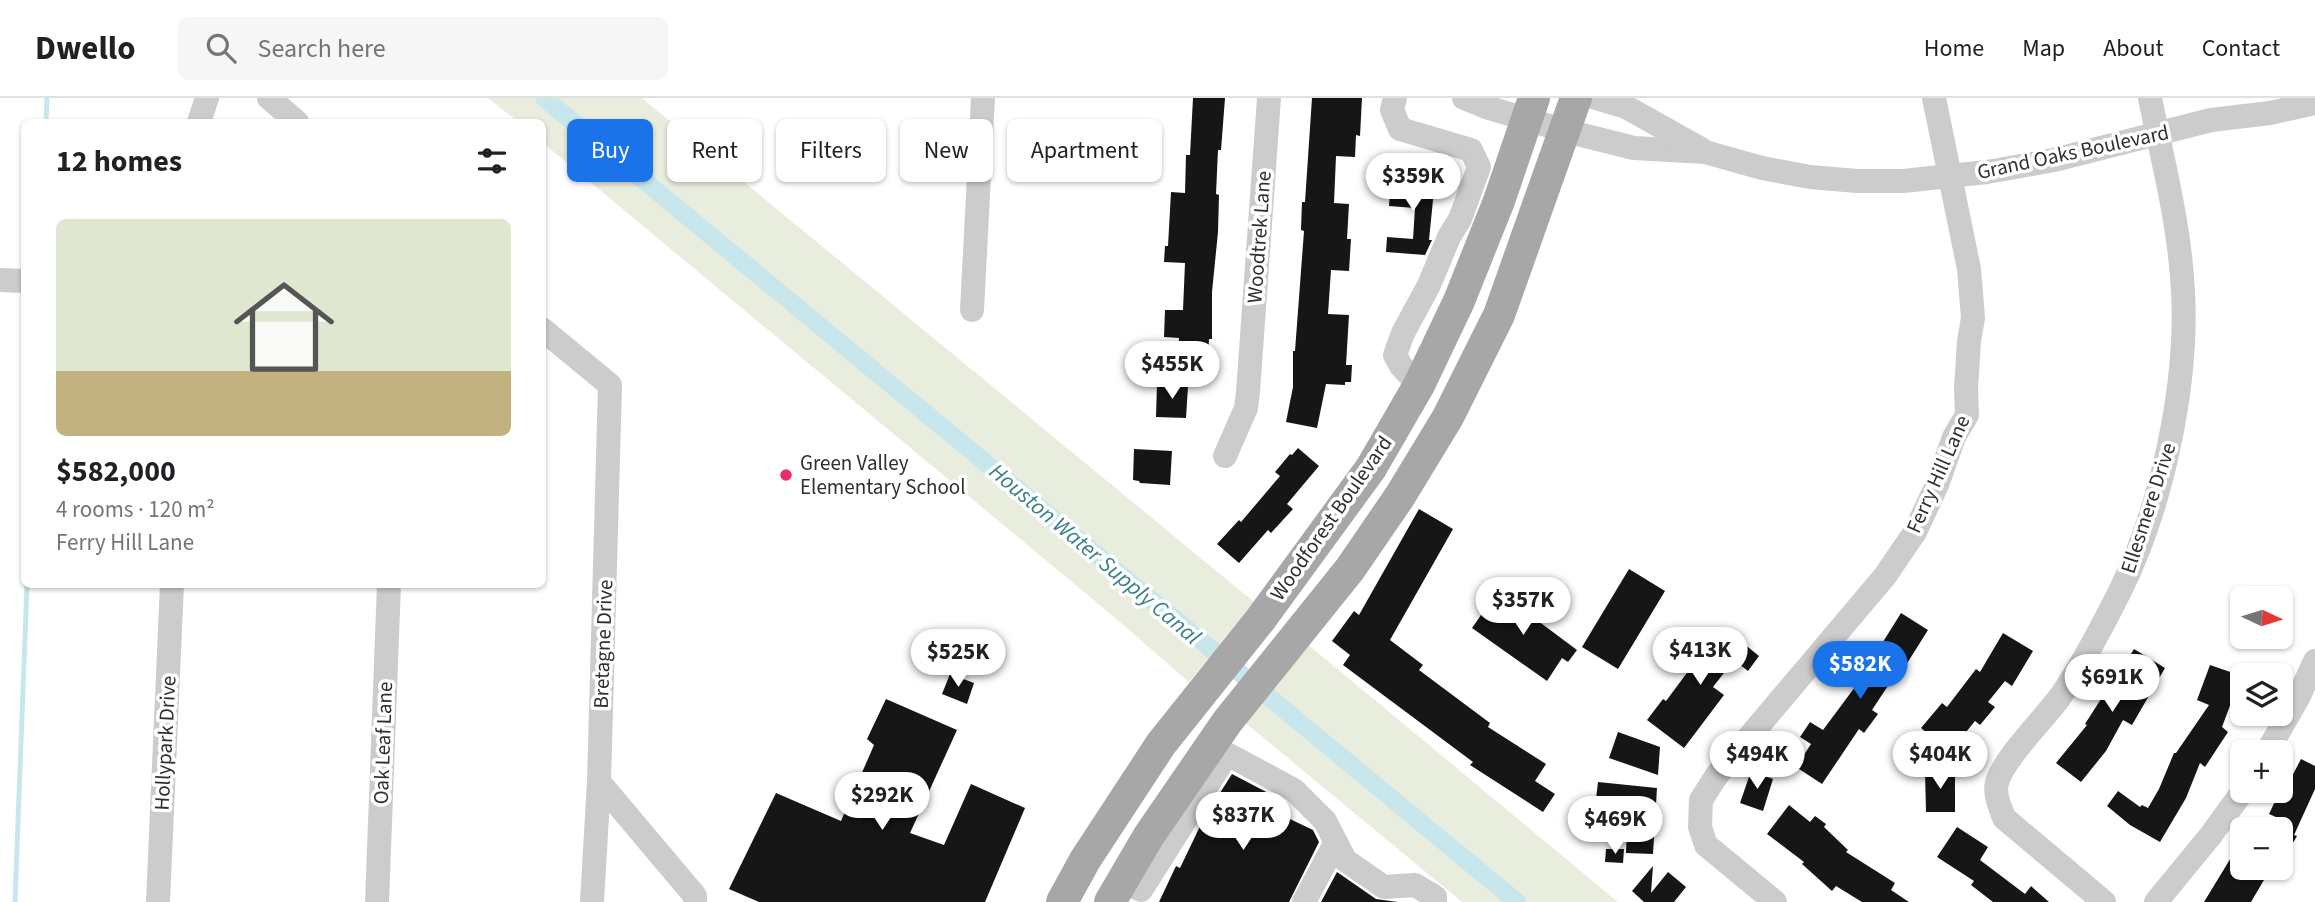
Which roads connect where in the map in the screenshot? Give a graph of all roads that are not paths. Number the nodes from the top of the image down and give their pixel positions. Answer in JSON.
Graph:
{"nodes":[{"id":1,"x":207,"y":98,"type":"edge"},
{"id":2,"x":269,"y":98,"type":"edge"},
{"id":3,"x":983,"y":98,"type":"edge"},
{"id":4,"x":1269,"y":98,"type":"edge"},
{"id":5,"x":1395,"y":98,"type":"edge"},
{"id":6,"x":1464,"y":98,"type":"edge"},
{"id":7,"x":1576,"y":98,"type":"edge"},
{"id":8,"x":1596,"y":98,"type":"edge"},
{"id":9,"x":1934,"y":98,"type":"edge"},
{"id":10,"x":2150,"y":98,"type":"edge"},
{"id":11,"x":2315,"y":103,"type":"edge"},
{"id":12,"x":1530,"y":108,"type":"edge"},
{"id":13,"x":200,"y":119,"type":"edge"},
{"id":14,"x":294,"y":119,"type":"edge"},
{"id":15,"x":1566,"y":131,"type":"junction"},
{"id":16,"x":2158,"y":135,"type":"junction"},
{"id":17,"x":1705,"y":152,"type":"junction"},
{"id":18,"x":1494,"y":171,"type":"junction"},
{"id":19,"x":1950,"y":177,"type":"junction"},
{"id":20,"x":0,"y":280,"type":"edge"},
{"id":21,"x":21,"y":281,"type":"edge"},
{"id":22,"x":972,"y":310,"type":"dead end"},
{"id":23,"x":546,"y":332,"type":"edge"},
{"id":24,"x":1225,"y":456,"type":"dead end"},
{"id":25,"x":172,"y":588,"type":"edge"},
{"id":26,"x":389,"y":588,"type":"edge"},
{"id":27,"x":2315,"y":661,"type":"edge"},
{"id":28,"x":2274,"y":740,"type":"edge"},
{"id":29,"x":599,"y":782,"type":"junction"},
{"id":30,"x":2234,"y":803,"type":"edge"},
{"id":31,"x":1336,"y":842,"type":"junction"},
{"id":32,"x":1116,"y":891,"type":"edge"},
{"id":33,"x":158,"y":902,"type":"edge"},
{"id":34,"x":377,"y":902,"type":"edge"},
{"id":35,"x":592,"y":902,"type":"edge"},
{"id":36,"x":695,"y":902,"type":"edge"},
{"id":37,"x":1062,"y":902,"type":"edge"},
{"id":38,"x":1304,"y":902,"type":"edge"},
{"id":39,"x":1435,"y":902,"type":"edge"},
{"id":40,"x":1775,"y":902,"type":"edge"},
{"id":41,"x":2104,"y":902,"type":"edge"},
{"id":42,"x":2156,"y":902,"type":"edge"}],
"edges":[{"from":1,"to":13,"type":"street"},
{"from":2,"to":14,"type":"street"},
{"from":3,"to":22,"type":"street"},
{"from":4,"to":24,"type":"street","name":"Woodtrek Lane"},
{"from":5,"to":18,"type":"street"},
{"from":6,"to":12,"type":"street","name":"Grand Oaks Boulevard"},
{"from":7,"to":15,"type":"main road","name":"Woodforest Boulevard"},
{"from":8,"to":17,"type":"street","name":"Grand Oaks Boulevard"},
{"from":9,"to":19,"type":"street","name":"Ferry Hill Lane"},
{"from":10,"to":16,"type":"street","name":"Ellesmere Drive"},
{"from":11,"to":16,"type":"street","name":"Grand Oaks Boulevard"},
{"from":12,"to":15,"type":"street","name":"Grand Oaks Boulevard"},
{"from":12,"to":18,"type":"main road","name":"Woodforest Boulevard"},
{"from":15,"to":17,"type":"street","name":"Grand Oaks Boulevard"},
{"from":15,"to":32,"type":"main road","name":"Woodforest Boulevard"},
{"from":16,"to":19,"type":"street","name":"Grand Oaks Boulevard"},
{"from":16,"to":41,"type":"street","name":"Ellesmere Drive"},
{"from":17,"to":19,"type":"street","name":"Grand Oaks Boulevard"},
{"from":18,"to":37,"type":"main road","name":"Woodforest Boulevard"},
{"from":19,"to":40,"type":"street","name":"Ferry Hill Lane"},
{"from":20,"to":21,"type":"street"},
{"from":23,"to":29,"type":"street","name":"Bretagne Drive"},
{"from":25,"to":33,"type":"street","name":"Hollypark Drive"},
{"from":26,"to":34,"type":"street","name":"Oak Leaf Lane"},
{"from":27,"to":28,"type":"street"},
{"from":29,"to":35,"type":"street","name":"Bretagne Drive"},
{"from":29,"to":36,"type":"street"},
{"from":30,"to":42,"type":"street"},
{"from":31,"to":32,"type":"street"},
{"from":31,"to":38,"type":"street"},
{"from":31,"to":39,"type":"street"}]}
